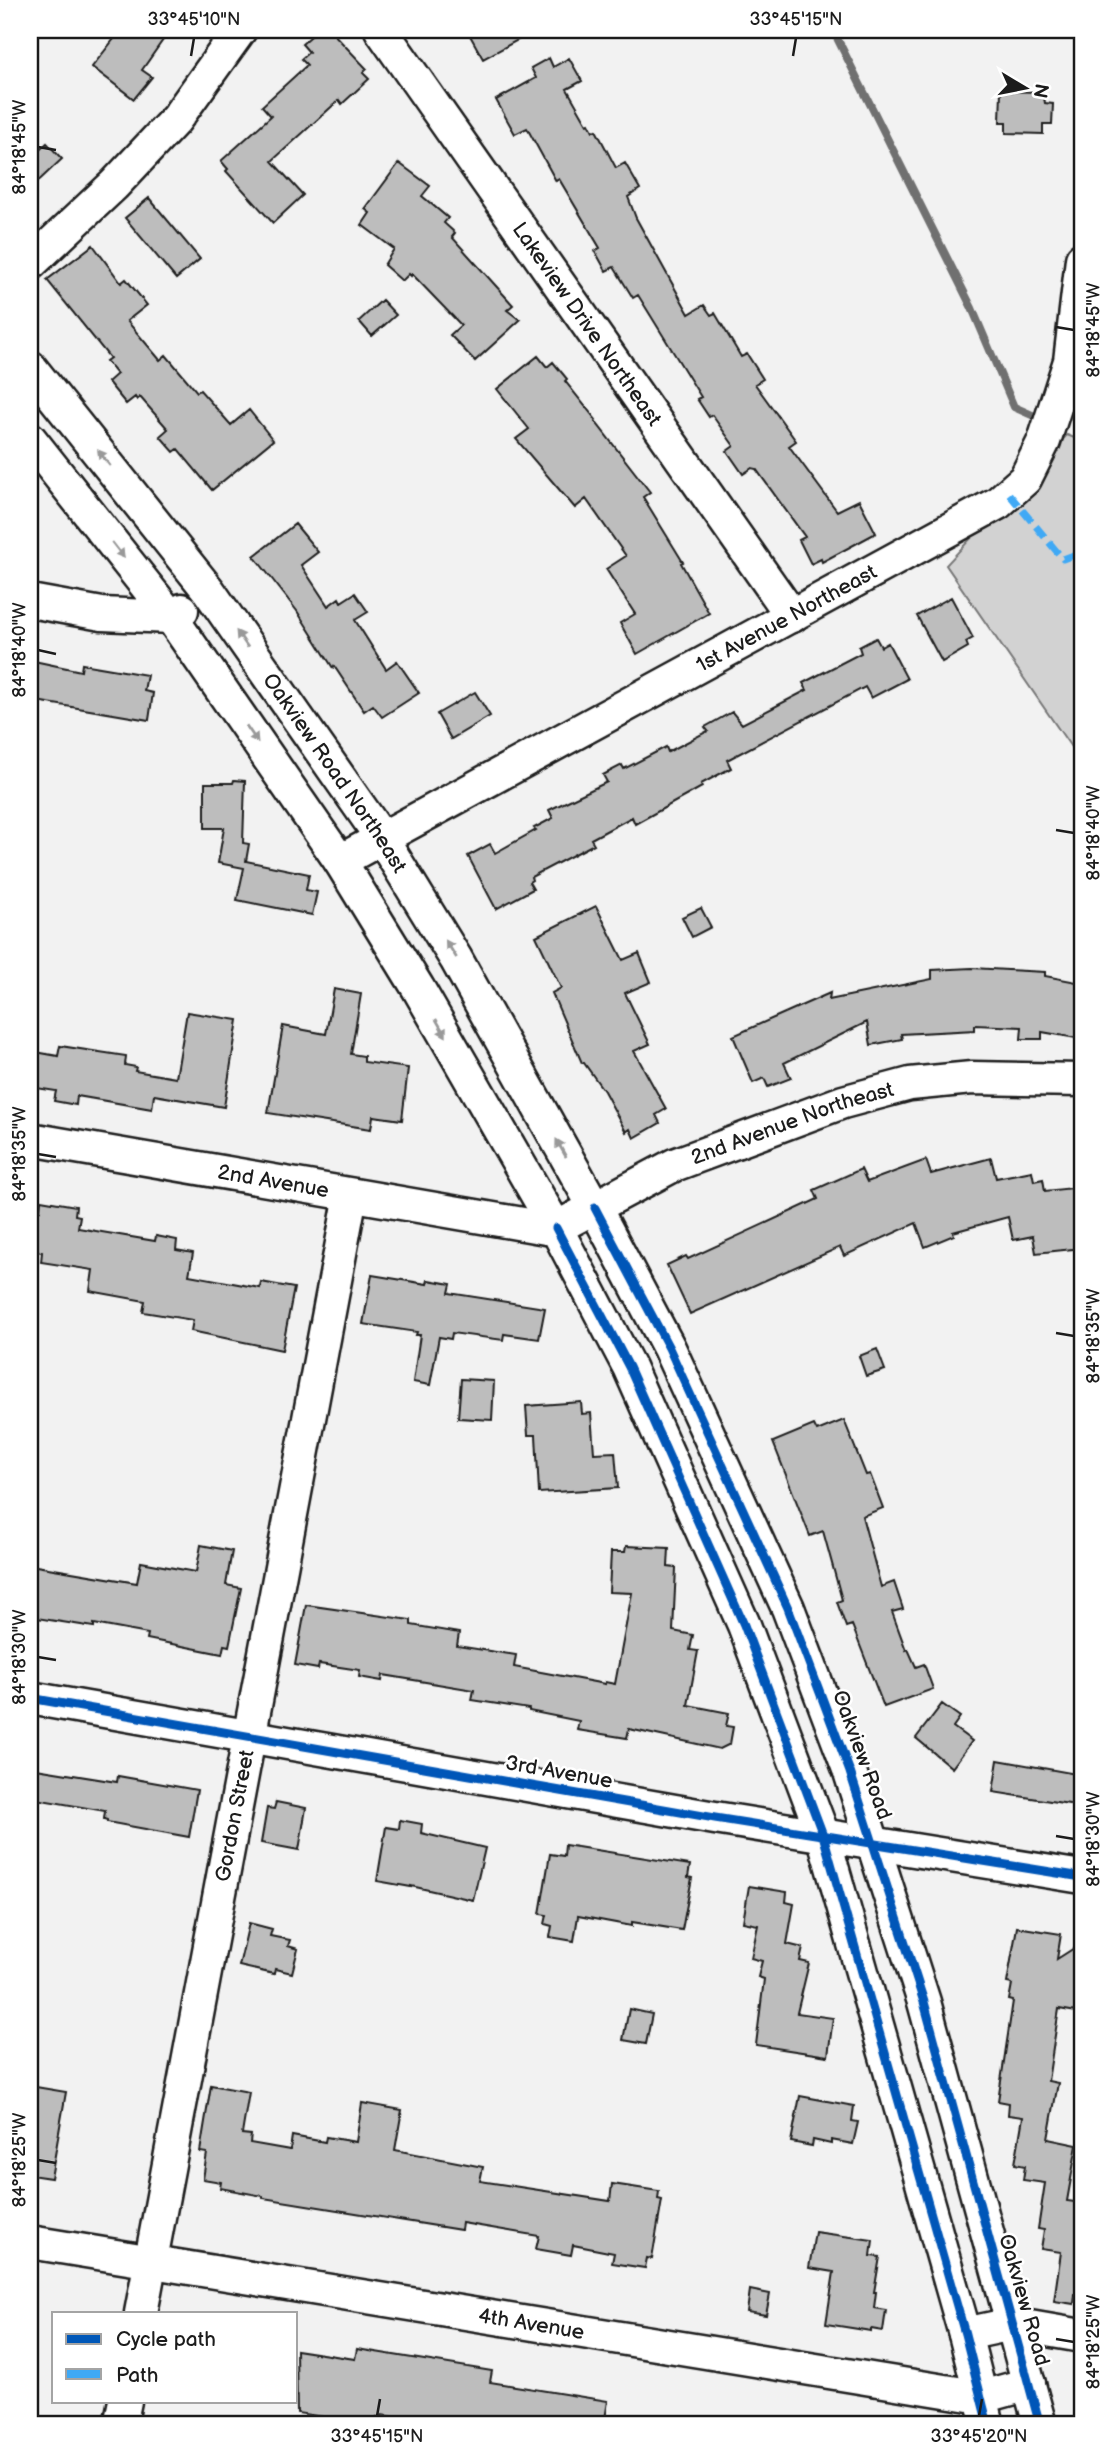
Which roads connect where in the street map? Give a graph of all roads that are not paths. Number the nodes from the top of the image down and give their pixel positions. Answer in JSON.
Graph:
{"nodes":[{"id":1,"x":240,"y":30,"type":"edge"},
{"id":2,"x":381,"y":30,"type":"edge"},
{"id":3,"x":1082,"y":259,"type":"edge"},
{"id":4,"x":30,"y":264,"type":"edge"},
{"id":5,"x":30,"y":367,"type":"edge"},
{"id":6,"x":30,"y":439,"type":"edge"},
{"id":7,"x":209,"y":591,"type":"junction"},
{"id":8,"x":30,"y":601,"type":"edge"},
{"id":9,"x":792,"y":616,"type":"junction"},
{"id":10,"x":171,"y":617,"type":"junction"},
{"id":11,"x":381,"y":837,"type":"junction"},
{"id":12,"x":340,"y":861,"type":"junction"},
{"id":13,"x":1082,"y":1080,"type":"edge"},
{"id":14,"x":30,"y":1139,"type":"edge"},
{"id":15,"x":351,"y":1195,"type":"junction"},
{"id":16,"x":595,"y":1208,"type":"junction"},
{"id":17,"x":517,"y":1224,"type":"joint"},
{"id":18,"x":556,"y":1227,"type":"junction"},
{"id":19,"x":30,"y":1698,"type":"edge"},
{"id":20,"x":248,"y":1735,"type":"junction"},
{"id":21,"x":823,"y":1835,"type":"junction"},
{"id":22,"x":875,"y":1844,"type":"junction"},
{"id":23,"x":1082,"y":1877,"type":"edge"},
{"id":24,"x":30,"y":2242,"type":"edge"},
{"id":25,"x":150,"y":2262,"type":"junction"},
{"id":26,"x":141,"y":2312,"type":"edge"},
{"id":27,"x":1012,"y":2324,"type":"junction"},
{"id":28,"x":965,"y":2334,"type":"junction"},
{"id":29,"x":1082,"y":2336,"type":"edge"},
{"id":30,"x":1030,"y":2384,"type":"junction"},
{"id":31,"x":125,"y":2402,"type":"edge"},
{"id":32,"x":985,"y":2411,"type":"edge"},
{"id":33,"x":120,"y":2425,"type":"edge"},
{"id":34,"x":1040,"y":2425,"type":"edge"}],
"edges":[{"from":1,"to":4,"type":"street"},
{"from":2,"to":9,"type":"street","name":"Lakeview Drive Northeast"},
{"from":3,"to":9,"type":"street","name":"1st Avenue Northeast"},
{"from":7,"to":5,"type":"street","name":"Oakview Road Northeast","one_way":true},
{"from":6,"to":10,"type":"street","name":"Oakview Road Northeast","one_way":true},
{"from":7,"to":10,"type":"street"},
{"from":11,"to":7,"type":"street","name":"Oakview Road Northeast","one_way":true},
{"from":8,"to":10,"type":"street"},
{"from":9,"to":11,"type":"street","name":"1st Avenue Northeast"},
{"from":10,"to":12,"type":"street","name":"Oakview Road Northeast","one_way":true},
{"from":11,"to":12,"type":"street","name":"1st Avenue Northeast"},
{"from":16,"to":11,"type":"street","name":"Oakview Road Northeast","one_way":true},
{"from":12,"to":18,"type":"street","name":"Oakview Road Northeast","one_way":true},
{"from":13,"to":16,"type":"street","name":"2nd Avenue Northeast"},
{"from":14,"to":15,"type":"street","name":"2nd Avenue"},
{"from":15,"to":17,"type":"street","name":"2nd Avenue"},
{"from":15,"to":20,"type":"street","name":"Gordon Street"},
{"from":16,"to":18,"type":"street","name":"2nd Avenue Northeast"},
{"from":16,"to":22,"type":"street","name":"Oakview Road"},
{"from":17,"to":18,"type":"street","name":"2nd Avenue Northeast"},
{"from":18,"to":21,"type":"street"},
{"from":19,"to":20,"type":"street","name":"3rd Avenue"},
{"from":20,"to":21,"type":"street","name":"3rd Avenue"},
{"from":20,"to":25,"type":"street","name":"Gordon Street"},
{"from":21,"to":22,"type":"street","name":"3rd Avenue"},
{"from":21,"to":28,"type":"street"},
{"from":22,"to":23,"type":"street","name":"3rd Avenue"},
{"from":22,"to":27,"type":"street","name":"Oakview Road"},
{"from":24,"to":25,"type":"street","name":"4th Avenue"},
{"from":25,"to":26,"type":"street","name":"Gordon Street"},
{"from":25,"to":32,"type":"street","name":"4th Avenue"},
{"from":27,"to":28,"type":"street"},
{"from":27,"to":29,"type":"street"},
{"from":27,"to":30,"type":"street","name":"Oakview Road"},
{"from":28,"to":32,"type":"street"},
{"from":30,"to":32,"type":"street","name":"4th Avenue"},
{"from":30,"to":34,"type":"street","name":"Oakview Road"},
{"from":31,"to":33,"type":"street"}]}
